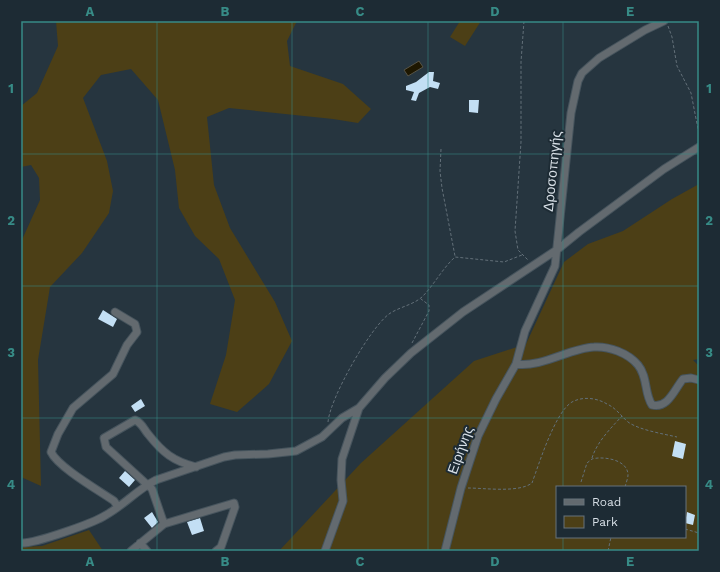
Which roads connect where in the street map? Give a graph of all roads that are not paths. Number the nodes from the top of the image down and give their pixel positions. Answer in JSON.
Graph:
{"nodes":[{"id":1,"x":664,"y":21,"type":"edge"},
{"id":2,"x":699,"y":147,"type":"edge"},
{"id":3,"x":558,"y":249,"type":"junction"},
{"id":4,"x":115,"y":312,"type":"dead end"},
{"id":5,"x":516,"y":364,"type":"junction"},
{"id":6,"x":699,"y":380,"type":"edge"},
{"id":7,"x":359,"y":408,"type":"junction"},
{"id":8,"x":196,"y":467,"type":"junction"},
{"id":9,"x":147,"y":484,"type":"junction"},
{"id":10,"x":118,"y":508,"type":"junction"},
{"id":11,"x":164,"y":524,"type":"junction"},
{"id":12,"x":21,"y":542,"type":"edge"},
{"id":13,"x":140,"y":543,"type":"junction"},
{"id":14,"x":131,"y":551,"type":"edge"},
{"id":15,"x":147,"y":551,"type":"edge"},
{"id":16,"x":216,"y":551,"type":"edge"},
{"id":17,"x":325,"y":551,"type":"edge"},
{"id":18,"x":445,"y":551,"type":"edge"}],
"edges":[{"from":1,"to":3,"type":"street","name":"Δροσοπηγής"},
{"from":2,"to":3,"type":"street"},
{"from":3,"to":5,"type":"street","name":"Δροσοπηγής"},
{"from":3,"to":7,"type":"street"},
{"from":4,"to":10,"type":"street"},
{"from":5,"to":6,"type":"street"},
{"from":5,"to":18,"type":"street","name":"Ειρήνης"},
{"from":7,"to":8,"type":"street"},
{"from":7,"to":17,"type":"street"},
{"from":8,"to":9,"type":"street"},
{"from":8,"to":9,"type":"street"},
{"from":9,"to":10,"type":"street"},
{"from":9,"to":11,"type":"street"},
{"from":10,"to":12,"type":"street"},
{"from":11,"to":13,"type":"street"},
{"from":11,"to":16,"type":"street"},
{"from":13,"to":14,"type":"street"},
{"from":13,"to":15,"type":"street"}]}
